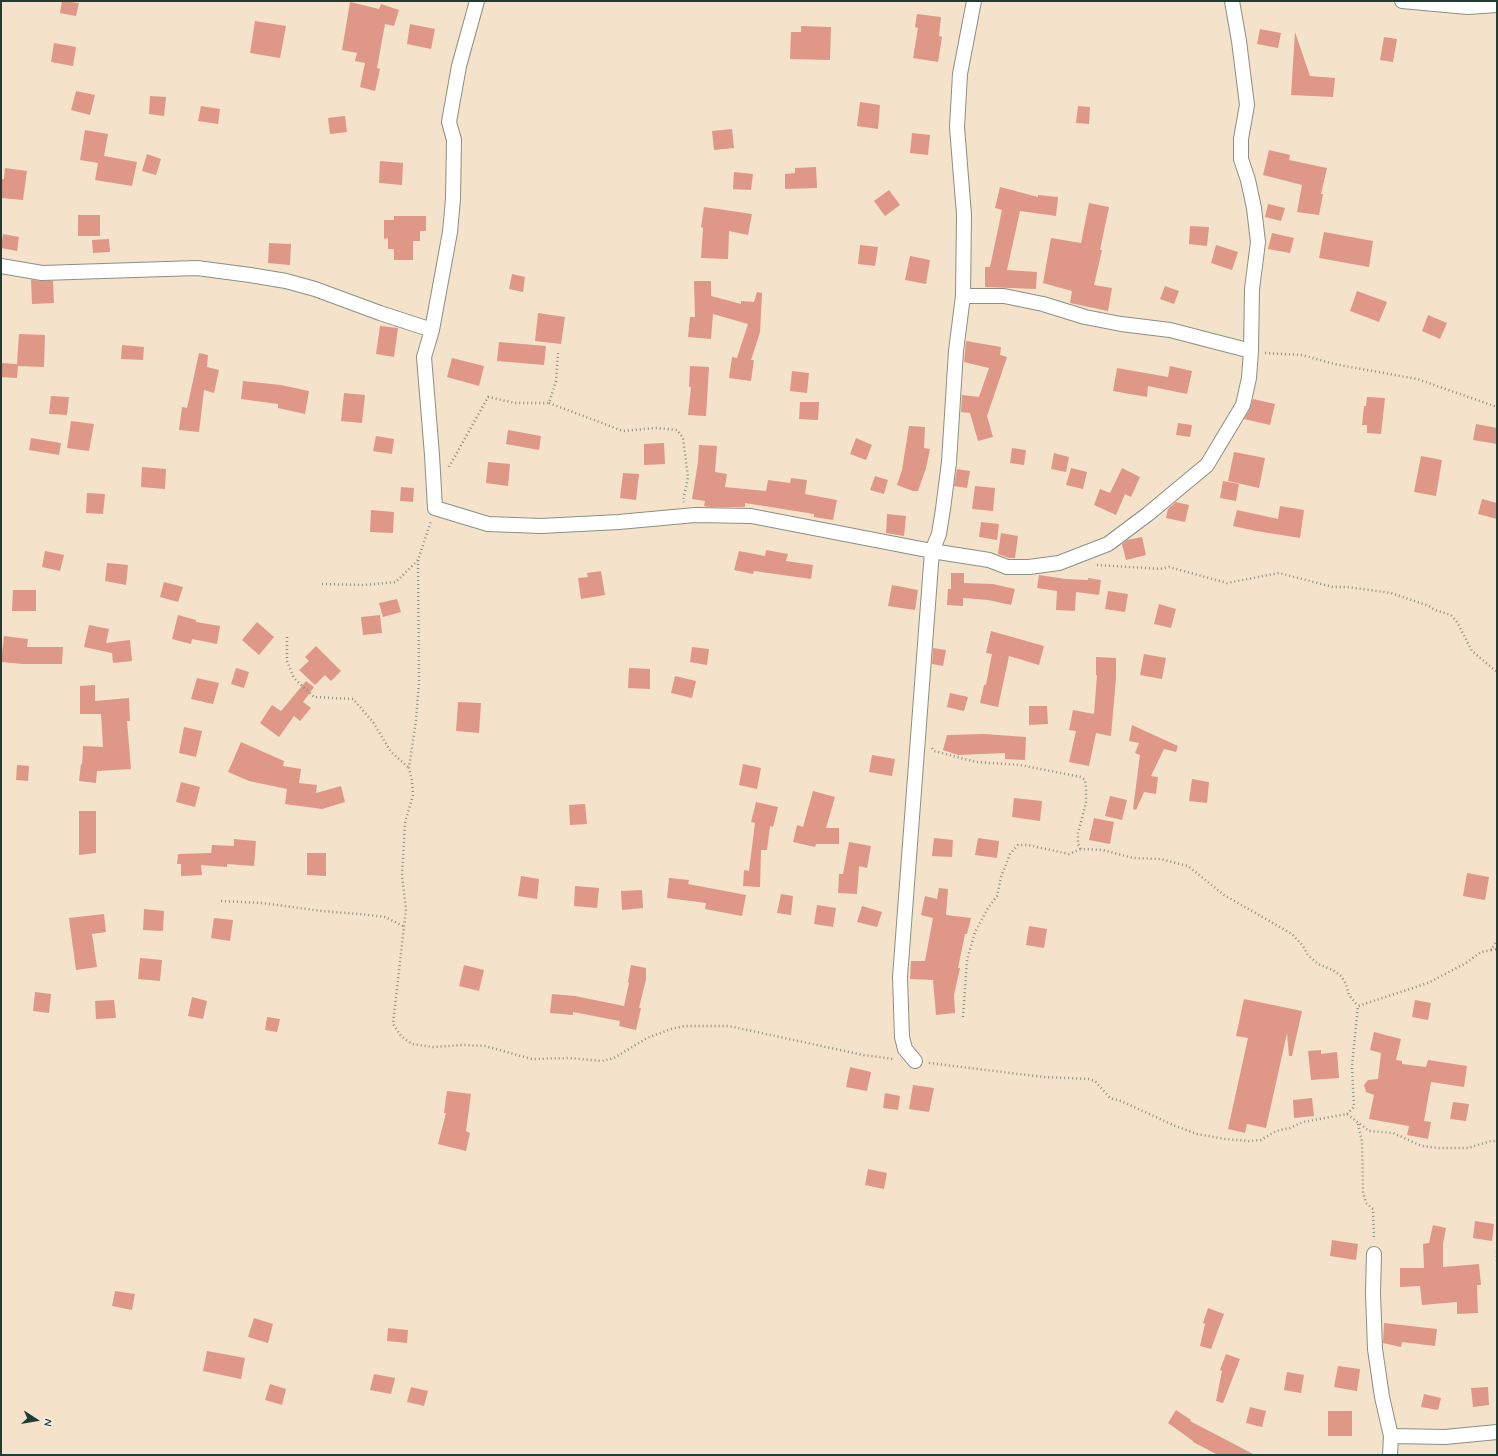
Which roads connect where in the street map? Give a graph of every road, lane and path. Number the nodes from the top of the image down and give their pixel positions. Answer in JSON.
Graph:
{"nodes":[{"id":1,"x":477,"y":1,"type":"edge"},
{"id":2,"x":974,"y":1,"type":"edge"},
{"id":3,"x":1232,"y":1,"type":"edge"},
{"id":4,"x":1402,"y":1,"type":"edge"},
{"id":5,"x":1497,"y":5,"type":"edge"},
{"id":6,"x":1,"y":266,"type":"edge"},
{"id":7,"x":963,"y":296,"type":"junction"},
{"id":8,"x":432,"y":330,"type":"junction"},
{"id":9,"x":1251,"y":351,"type":"junction"},
{"id":10,"x":558,"y":353,"type":"dead end"},
{"id":11,"x":549,"y":403,"type":"junction"},
{"id":12,"x":1497,"y":407,"type":"edge"},
{"id":13,"x":446,"y":473,"type":"dead end"},
{"id":14,"x":435,"y":508,"type":"junction"},
{"id":15,"x":695,"y":515,"type":"junction"},
{"id":16,"x":932,"y":551,"type":"junction"},
{"id":17,"x":418,"y":560,"type":"junction"},
{"id":18,"x":1090,"y":565,"type":"dead end"},
{"id":19,"x":322,"y":584,"type":"dead end"},
{"id":20,"x":287,"y":637,"type":"dead end"},
{"id":21,"x":1497,"y":672,"type":"edge"},
{"id":22,"x":920,"y":730,"type":"junction"},
{"id":23,"x":409,"y":768,"type":"junction"},
{"id":24,"x":1081,"y":849,"type":"junction"},
{"id":25,"x":221,"y":901,"type":"dead end"},
{"id":26,"x":405,"y":927,"type":"junction"},
{"id":27,"x":1497,"y":940,"type":"edge"},
{"id":28,"x":1497,"y":949,"type":"edge"},
{"id":29,"x":1491,"y":950,"type":"junction"},
{"id":30,"x":1358,"y":1006,"type":"junction"},
{"id":31,"x":963,"y":1017,"type":"dead end"},
{"id":32,"x":915,"y":1061,"type":"junction"},
{"id":33,"x":1347,"y":1114,"type":"junction"},
{"id":34,"x":1358,"y":1124,"type":"junction"},
{"id":35,"x":1497,"y":1141,"type":"edge"},
{"id":36,"x":1497,"y":1252,"type":"edge"},
{"id":37,"x":1374,"y":1254,"type":"joint"},
{"id":38,"x":1497,"y":1263,"type":"edge"},
{"id":39,"x":1497,"y":1432,"type":"edge"},
{"id":40,"x":1390,"y":1436,"type":"junction"},
{"id":41,"x":1390,"y":1455,"type":"edge"}],
"edges":[{"from":1,"to":8,"type":"street"},
{"from":2,"to":7,"type":"street"},
{"from":3,"to":9,"type":"street"},
{"from":4,"to":5,"type":"street"},
{"from":6,"to":8,"type":"street"},
{"from":7,"to":9,"type":"street"},
{"from":7,"to":16,"type":"street"},
{"from":8,"to":14,"type":"street"},
{"from":9,"to":12,"type":"path"},
{"from":9,"to":16,"type":"street"},
{"from":10,"to":11,"type":"path"},
{"from":11,"to":13,"type":"path"},
{"from":11,"to":15,"type":"path"},
{"from":14,"to":15,"type":"street"},
{"from":14,"to":17,"type":"path"},
{"from":15,"to":16,"type":"street"},
{"from":16,"to":22,"type":"street"},
{"from":17,"to":19,"type":"path"},
{"from":17,"to":23,"type":"path"},
{"from":18,"to":21,"type":"path"},
{"from":20,"to":23,"type":"path"},
{"from":22,"to":24,"type":"path"},
{"from":22,"to":32,"type":"street"},
{"from":23,"to":26,"type":"path"},
{"from":24,"to":30,"type":"path"},
{"from":24,"to":31,"type":"path"},
{"from":25,"to":26,"type":"path"},
{"from":26,"to":32,"type":"path"},
{"from":27,"to":29,"type":"path"},
{"from":28,"to":29,"type":"path"},
{"from":29,"to":30,"type":"path"},
{"from":30,"to":33,"type":"path"},
{"from":32,"to":33,"type":"path"},
{"from":33,"to":34,"type":"path"},
{"from":34,"to":35,"type":"path"},
{"from":34,"to":37,"type":"path"},
{"from":36,"to":38,"type":"path"},
{"from":37,"to":40,"type":"street"},
{"from":39,"to":40,"type":"street"},
{"from":40,"to":41,"type":"street"}]}
